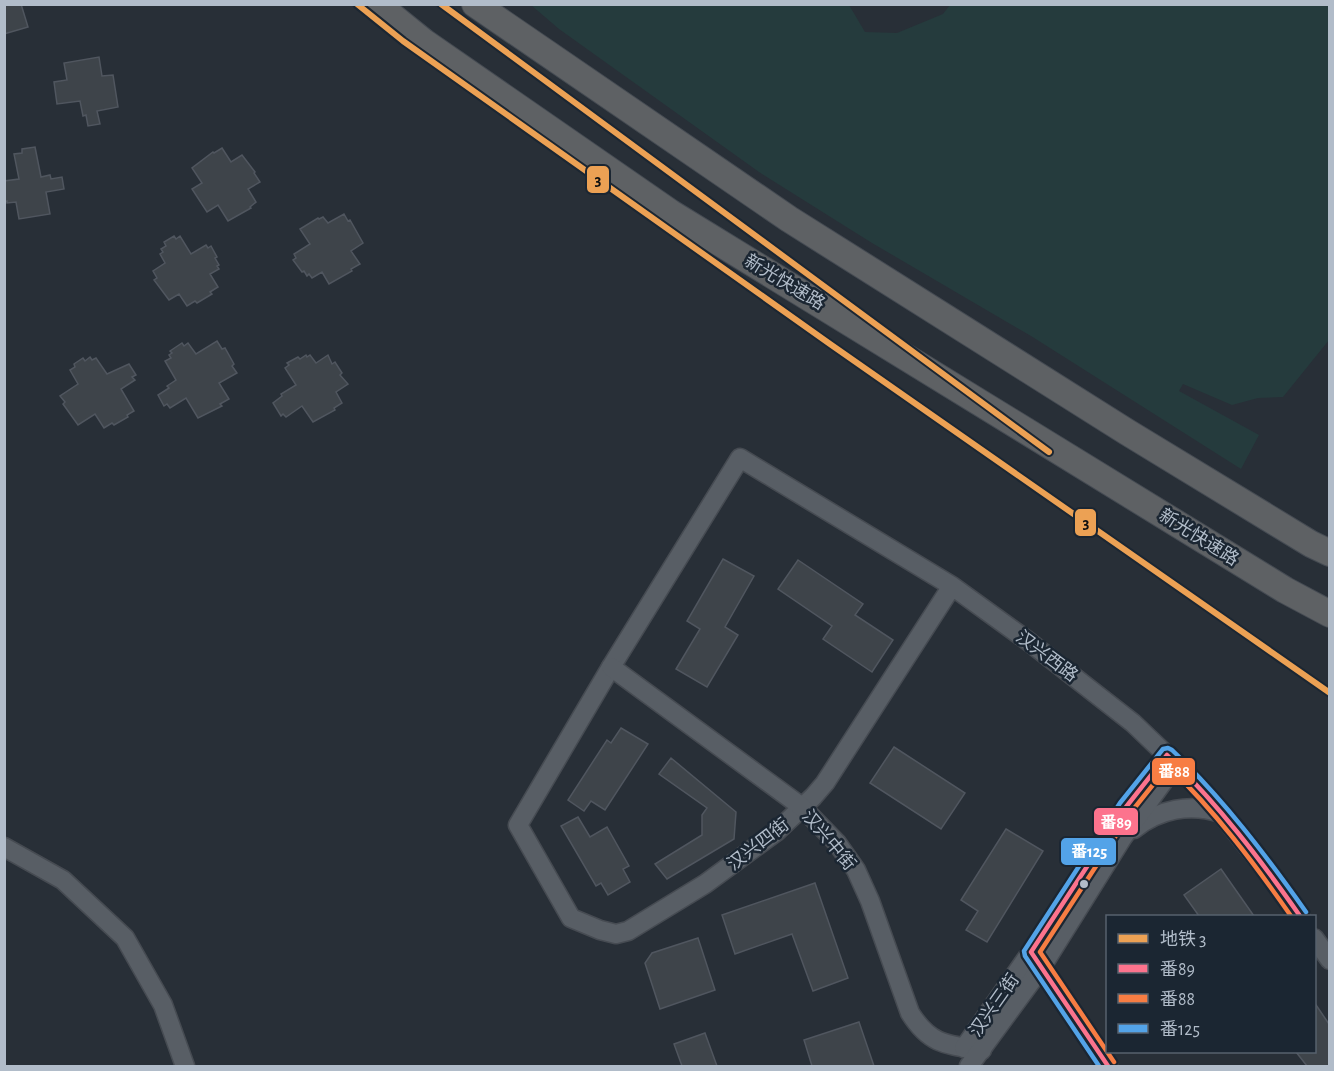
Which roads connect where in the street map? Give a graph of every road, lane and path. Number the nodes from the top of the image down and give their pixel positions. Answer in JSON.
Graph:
{"nodes":[{"id":1,"x":376,"y":4,"type":"edge"},
{"id":2,"x":475,"y":5,"type":"edge"},
{"id":3,"x":1329,"y":554,"type":"edge"},
{"id":4,"x":952,"y":586,"type":"junction"},
{"id":5,"x":1329,"y":614,"type":"edge"},
{"id":6,"x":611,"y":667,"type":"junction"},
{"id":7,"x":1172,"y":759,"type":"junction"},
{"id":8,"x":802,"y":807,"type":"junction"},
{"id":9,"x":1221,"y":813,"type":"junction"},
{"id":10,"x":1123,"y":837,"type":"junction"},
{"id":11,"x":4,"y":846,"type":"edge"},
{"id":12,"x":1299,"y":915,"type":"edge"},
{"id":13,"x":1316,"y":941,"type":"edge"},
{"id":14,"x":1031,"y":952,"type":"junction"},
{"id":15,"x":1329,"y":960,"type":"edge"},
{"id":16,"x":1041,"y":968,"type":"junction"},
{"id":17,"x":973,"y":1049,"type":"junction"},
{"id":18,"x":185,"y":1066,"type":"edge"},
{"id":19,"x":969,"y":1066,"type":"edge"},
{"id":20,"x":1108,"y":1066,"type":"edge"}],
"edges":[{"from":1,"to":5,"type":"highway","name":"新光快速路"},
{"from":2,"to":3,"type":"highway"},
{"from":4,"to":6,"type":"street","name":"汉兴西路"},
{"from":4,"to":7,"type":"street","name":"汉兴西路"},
{"from":4,"to":8,"type":"street","name":"汉兴四街"},
{"from":6,"to":8,"type":"street","name":"汉兴中街"},
{"from":6,"to":8,"type":"street","name":"汉兴四街"},
{"from":7,"to":9,"type":"street","name":"汉兴西路"},
{"from":7,"to":10,"type":"street","name":"汉兴三街"},
{"from":7,"to":14,"type":"street","name":"汉兴三街"},
{"from":8,"to":17,"type":"street","name":"汉兴中街"},
{"from":9,"to":10,"type":"street"},
{"from":9,"to":12,"type":"street","name":"汉兴西路"},
{"from":10,"to":16,"type":"street","name":"汉兴三街"},
{"from":11,"to":18,"type":"street"},
{"from":13,"to":15,"type":"street"},
{"from":14,"to":16,"type":"street"},
{"from":14,"to":17,"type":"street","name":"汉兴三街"},
{"from":16,"to":17,"type":"street","name":"汉兴三街"},
{"from":16,"to":20,"type":"street"},
{"from":17,"to":19,"type":"street","name":"汉兴三街"}]}
